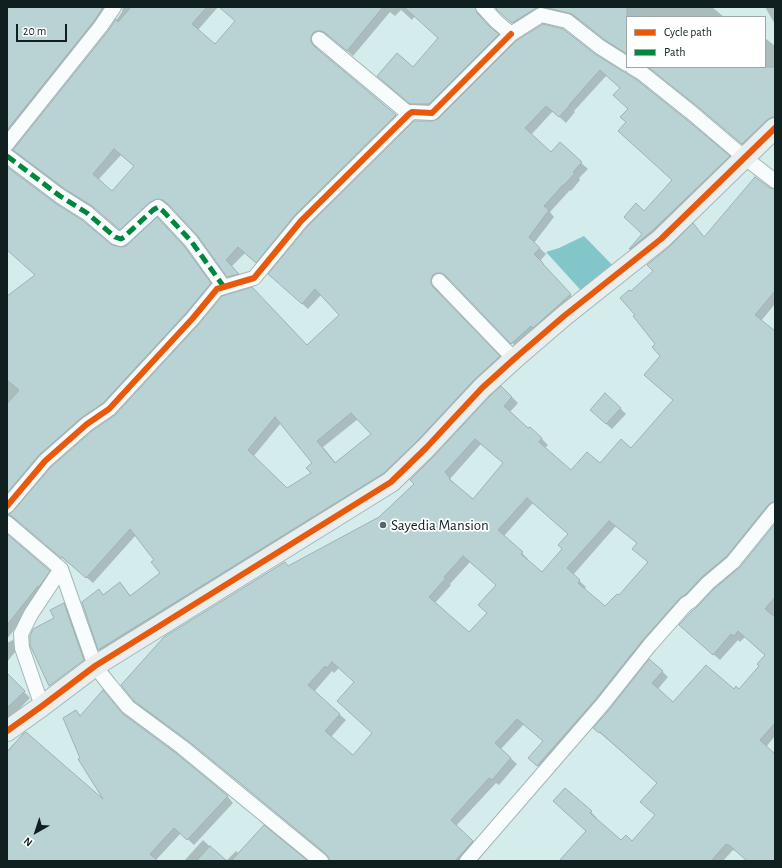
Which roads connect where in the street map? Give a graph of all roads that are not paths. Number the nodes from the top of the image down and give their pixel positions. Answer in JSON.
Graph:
{"nodes":[{"id":1,"x":114,"y":7,"type":"edge"},
{"id":2,"x":483,"y":7,"type":"edge"},
{"id":3,"x":511,"y":34,"type":"junction"},
{"id":4,"x":319,"y":39,"type":"dead end"},
{"id":5,"x":626,"y":63,"type":"edge"},
{"id":6,"x":634,"y":68,"type":"edge"},
{"id":7,"x":409,"y":114,"type":"junction"},
{"id":8,"x":775,"y":128,"type":"edge"},
{"id":9,"x":7,"y":144,"type":"edge"},
{"id":10,"x":7,"y":156,"type":"edge"},
{"id":11,"x":745,"y":158,"type":"junction"},
{"id":12,"x":775,"y":181,"type":"edge"},
{"id":13,"x":440,"y":281,"type":"dead end"},
{"id":14,"x":224,"y":286,"type":"junction"},
{"id":15,"x":514,"y":359,"type":"junction"},
{"id":16,"x":7,"y":506,"type":"edge"},
{"id":17,"x":775,"y":510,"type":"edge"},
{"id":18,"x":7,"y":523,"type":"edge"},
{"id":19,"x":62,"y":569,"type":"junction"},
{"id":20,"x":95,"y":666,"type":"junction"},
{"id":21,"x":42,"y":706,"type":"junction"},
{"id":22,"x":7,"y":731,"type":"edge"},
{"id":23,"x":321,"y":861,"type":"edge"},
{"id":24,"x":467,"y":861,"type":"edge"}],
"edges":[{"from":1,"to":9,"type":"street"},
{"from":2,"to":3,"type":"street"},
{"from":3,"to":5,"type":"street"},
{"from":3,"to":7,"type":"street"},
{"from":4,"to":7,"type":"street"},
{"from":6,"to":11,"type":"street"},
{"from":7,"to":14,"type":"street"},
{"from":8,"to":11,"type":"street"},
{"from":10,"to":14,"type":"street"},
{"from":11,"to":12,"type":"street"},
{"from":11,"to":15,"type":"street"},
{"from":13,"to":15,"type":"street"},
{"from":14,"to":16,"type":"street"},
{"from":15,"to":20,"type":"street"},
{"from":17,"to":24,"type":"street"},
{"from":18,"to":19,"type":"street"},
{"from":19,"to":20,"type":"street"},
{"from":19,"to":21,"type":"street"},
{"from":20,"to":21,"type":"street"},
{"from":20,"to":23,"type":"street"},
{"from":21,"to":22,"type":"street"}]}
